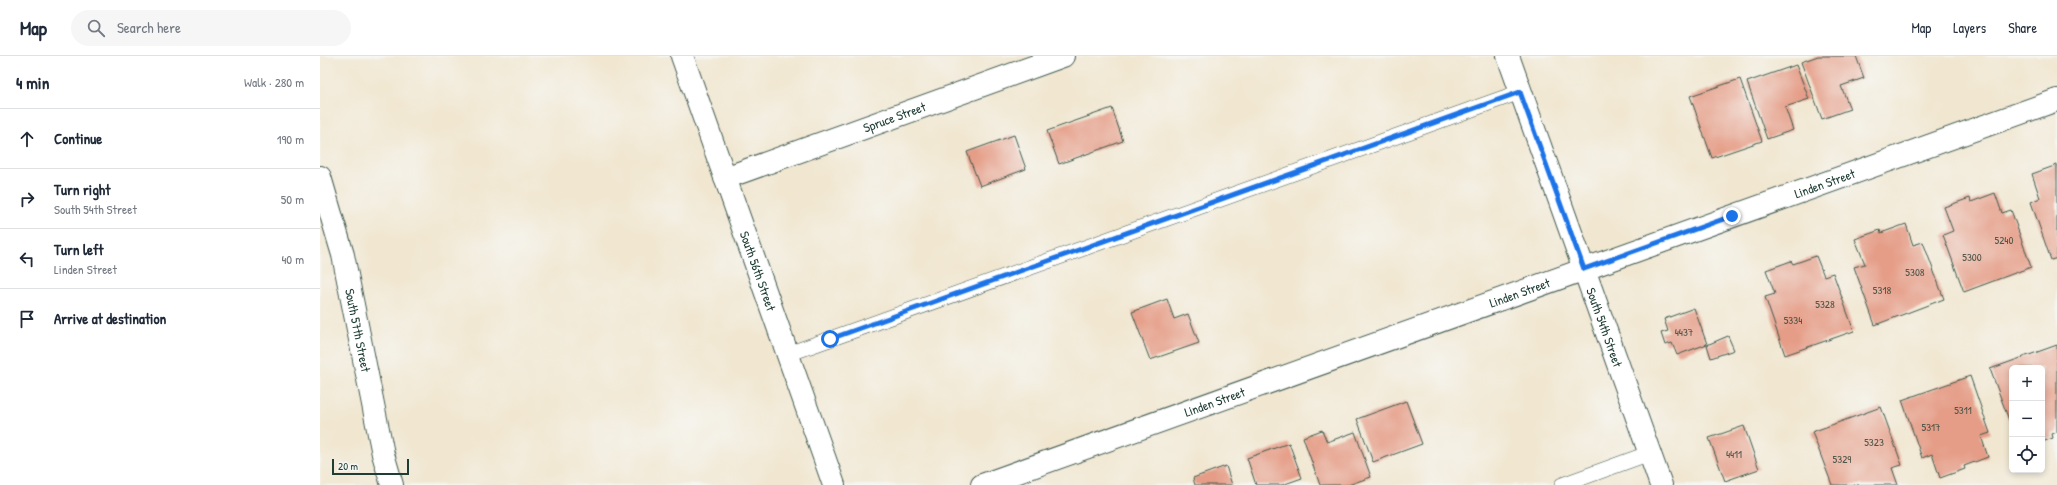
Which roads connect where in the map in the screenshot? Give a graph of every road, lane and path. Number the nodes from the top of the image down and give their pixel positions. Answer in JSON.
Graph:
{"nodes":[{"id":1,"x":682,"y":56,"type":"edge"},
{"id":2,"x":1063,"y":56,"type":"edge"},
{"id":3,"x":1508,"y":56,"type":"edge"},
{"id":4,"x":1520,"y":92,"type":"junction"},
{"id":5,"x":2057,"y":100,"type":"edge"},
{"id":6,"x":320,"y":177,"type":"edge"},
{"id":7,"x":725,"y":178,"type":"junction"},
{"id":8,"x":1584,"y":269,"type":"junction"},
{"id":9,"x":788,"y":354,"type":"junction"},
{"id":10,"x":1650,"y":453,"type":"junction"},
{"id":11,"x":392,"y":485,"type":"edge"},
{"id":12,"x":834,"y":485,"type":"edge"},
{"id":13,"x":982,"y":485,"type":"edge"},
{"id":14,"x":1562,"y":485,"type":"edge"},
{"id":15,"x":1661,"y":485,"type":"edge"}],
"edges":[{"from":1,"to":7,"type":"street","name":"South 56th Street"},
{"from":2,"to":7,"type":"street","name":"Spruce Street"},
{"from":3,"to":4,"type":"street","name":"South 54th Street"},
{"from":4,"to":8,"type":"street","name":"South 54th Street"},
{"from":4,"to":9,"type":"lane"},
{"from":5,"to":8,"type":"street","name":"Linden Street"},
{"from":6,"to":11,"type":"street","name":"South 57th Street"},
{"from":7,"to":9,"type":"street","name":"South 56th Street"},
{"from":8,"to":10,"type":"street","name":"South 54th Street"},
{"from":8,"to":13,"type":"street","name":"Linden Street"},
{"from":9,"to":12,"type":"street","name":"South 56th Street"},
{"from":10,"to":14,"type":"lane"},
{"from":10,"to":15,"type":"street","name":"South 54th Street"}]}
